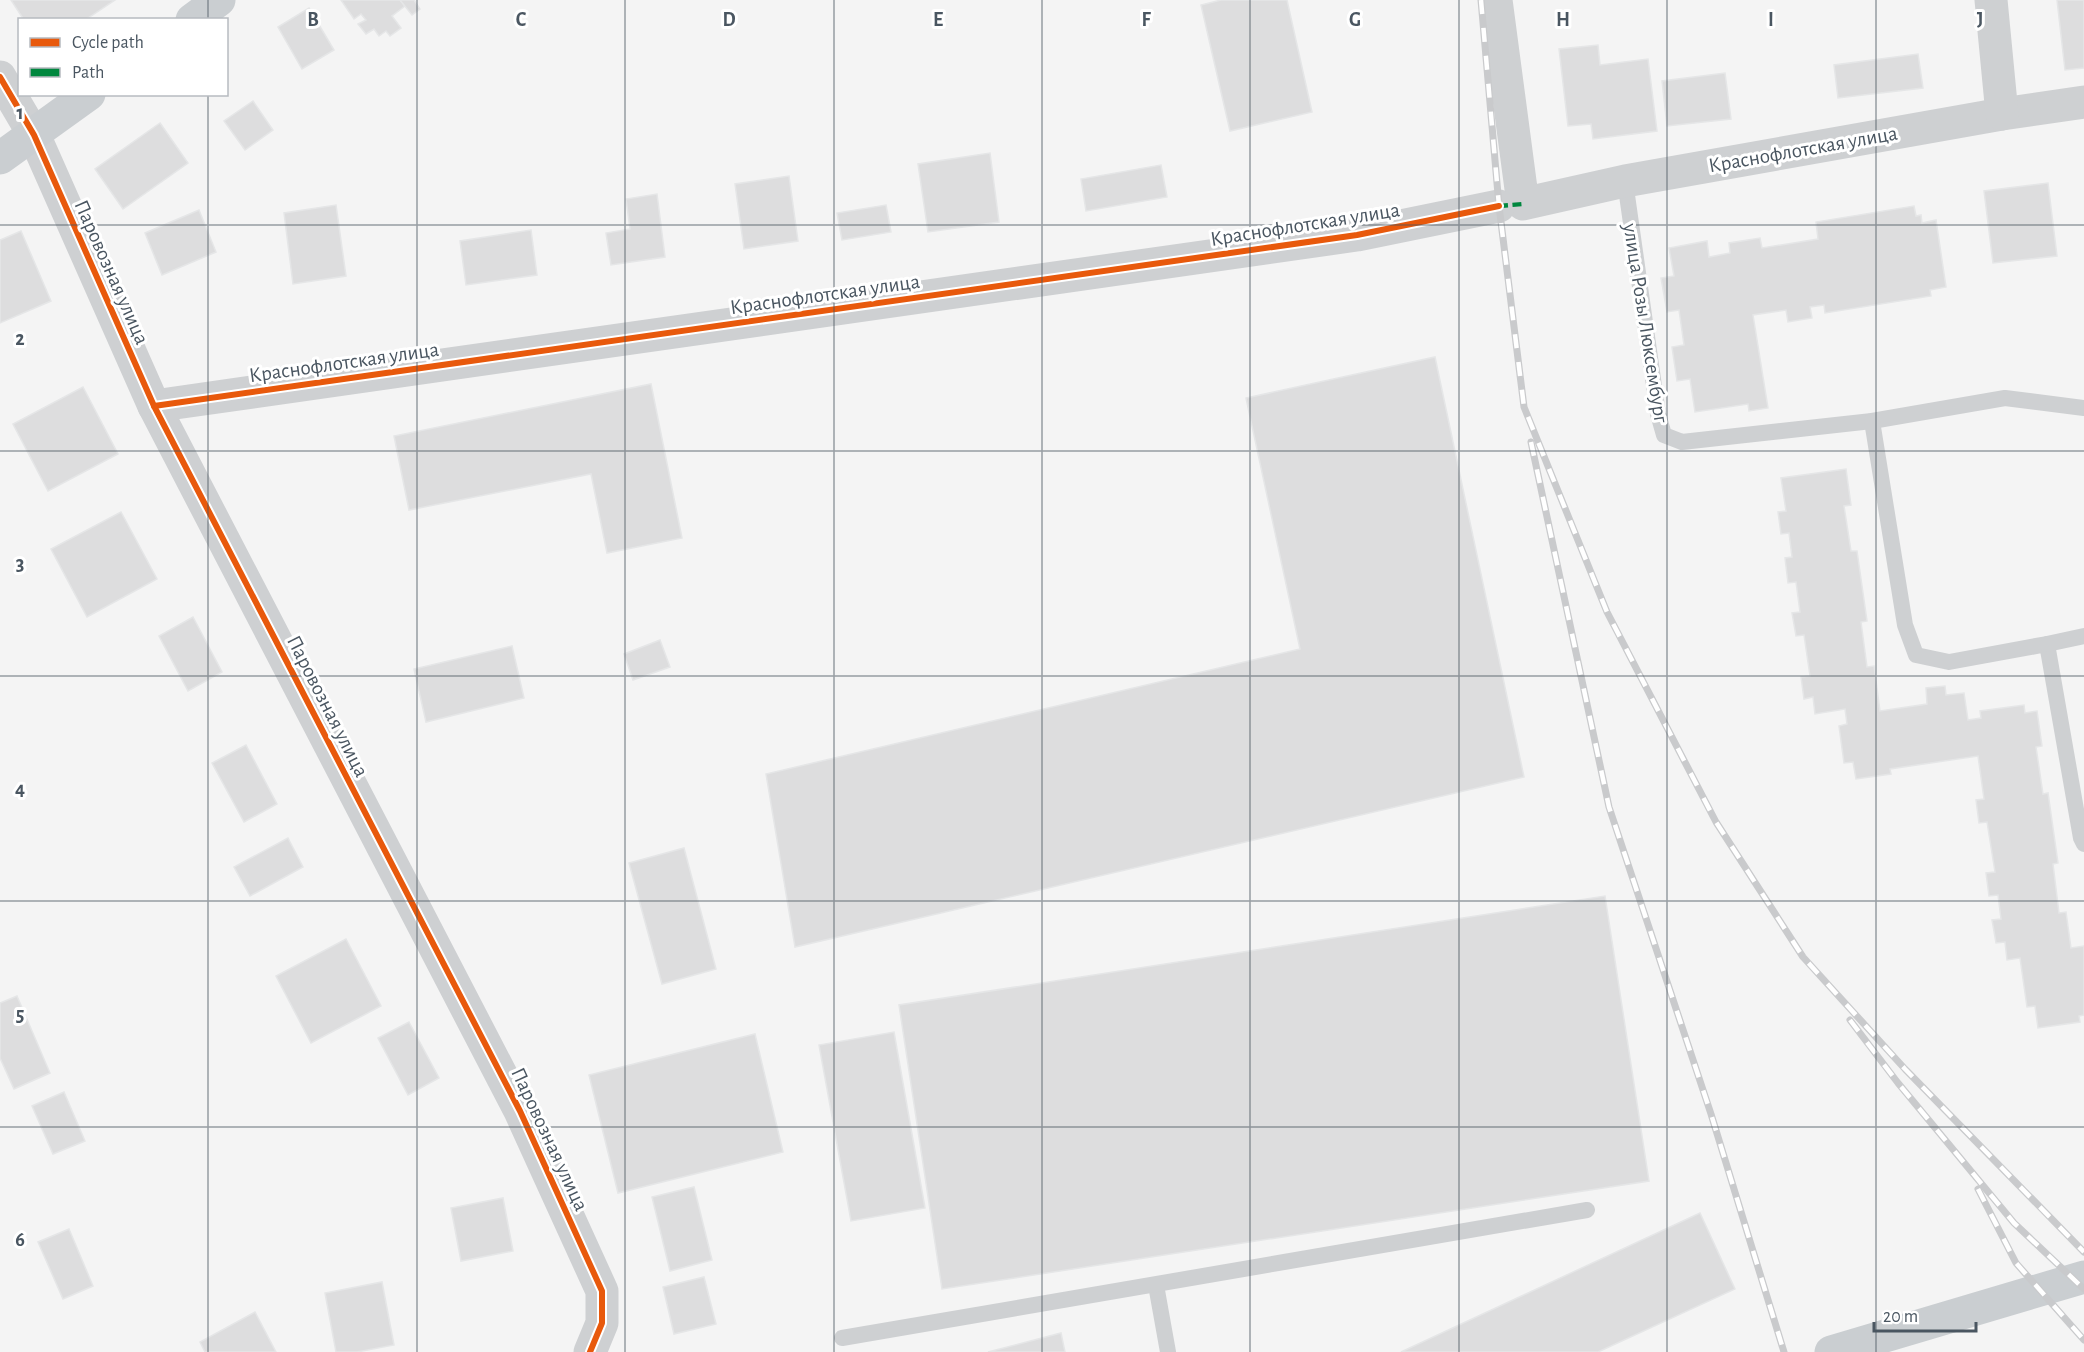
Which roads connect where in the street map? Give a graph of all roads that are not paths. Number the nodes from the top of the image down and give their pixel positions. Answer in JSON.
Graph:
{"nodes":[{"id":1,"x":219,"y":0,"type":"edge"},
{"id":2,"x":1496,"y":0,"type":"edge"},
{"id":3,"x":1991,"y":0,"type":"edge"},
{"id":4,"x":195,"y":18,"type":"edge"},
{"id":5,"x":0,"y":77,"type":"edge"},
{"id":6,"x":86,"y":96,"type":"edge"},
{"id":7,"x":2084,"y":102,"type":"edge"},
{"id":8,"x":2002,"y":114,"type":"junction"},
{"id":9,"x":34,"y":135,"type":"junction"},
{"id":10,"x":0,"y":158,"type":"edge"},
{"id":11,"x":1625,"y":181,"type":"junction"},
{"id":12,"x":1511,"y":205,"type":"junction"},
{"id":13,"x":153,"y":406,"type":"junction"},
{"id":14,"x":2084,"y":408,"type":"edge"},
{"id":15,"x":1872,"y":421,"type":"junction"},
{"id":16,"x":2084,"y":636,"type":"edge"},
{"id":17,"x":2047,"y":644,"type":"junction"},
{"id":18,"x":2084,"y":844,"type":"edge"},
{"id":19,"x":1587,"y":1210,"type":"dead end"},
{"id":20,"x":2084,"y":1277,"type":"edge"},
{"id":21,"x":1156,"y":1285,"type":"junction"},
{"id":22,"x":842,"y":1338,"type":"dead end"},
{"id":23,"x":590,"y":1352,"type":"edge"},
{"id":24,"x":1168,"y":1352,"type":"edge"},
{"id":25,"x":1831,"y":1352,"type":"edge"}],
"edges":[{"from":1,"to":4,"type":"main road"},
{"from":2,"to":12,"type":"street"},
{"from":3,"to":8,"type":"street"},
{"from":5,"to":9,"type":"street","name":"Паровозная улица"},
{"from":6,"to":9,"type":"main road"},
{"from":7,"to":8,"type":"street","name":"Краснофлотская улица"},
{"from":8,"to":11,"type":"street","name":"Краснофлотская улица"},
{"from":9,"to":10,"type":"main road"},
{"from":9,"to":13,"type":"street","name":"Паровозная улица"},
{"from":11,"to":12,"type":"street","name":"Краснофлотская улица"},
{"from":11,"to":15,"type":"lane","name":"улица Розы Люксембург"},
{"from":12,"to":13,"type":"street","name":"Краснофлотская улица"},
{"from":13,"to":23,"type":"street","name":"Паровозная улица"},
{"from":14,"to":15,"type":"lane"},
{"from":15,"to":17,"type":"lane"},
{"from":16,"to":17,"type":"lane"},
{"from":17,"to":18,"type":"lane"},
{"from":19,"to":21,"type":"lane"},
{"from":20,"to":25,"type":"main road"},
{"from":21,"to":22,"type":"lane"},
{"from":21,"to":24,"type":"lane"}]}
